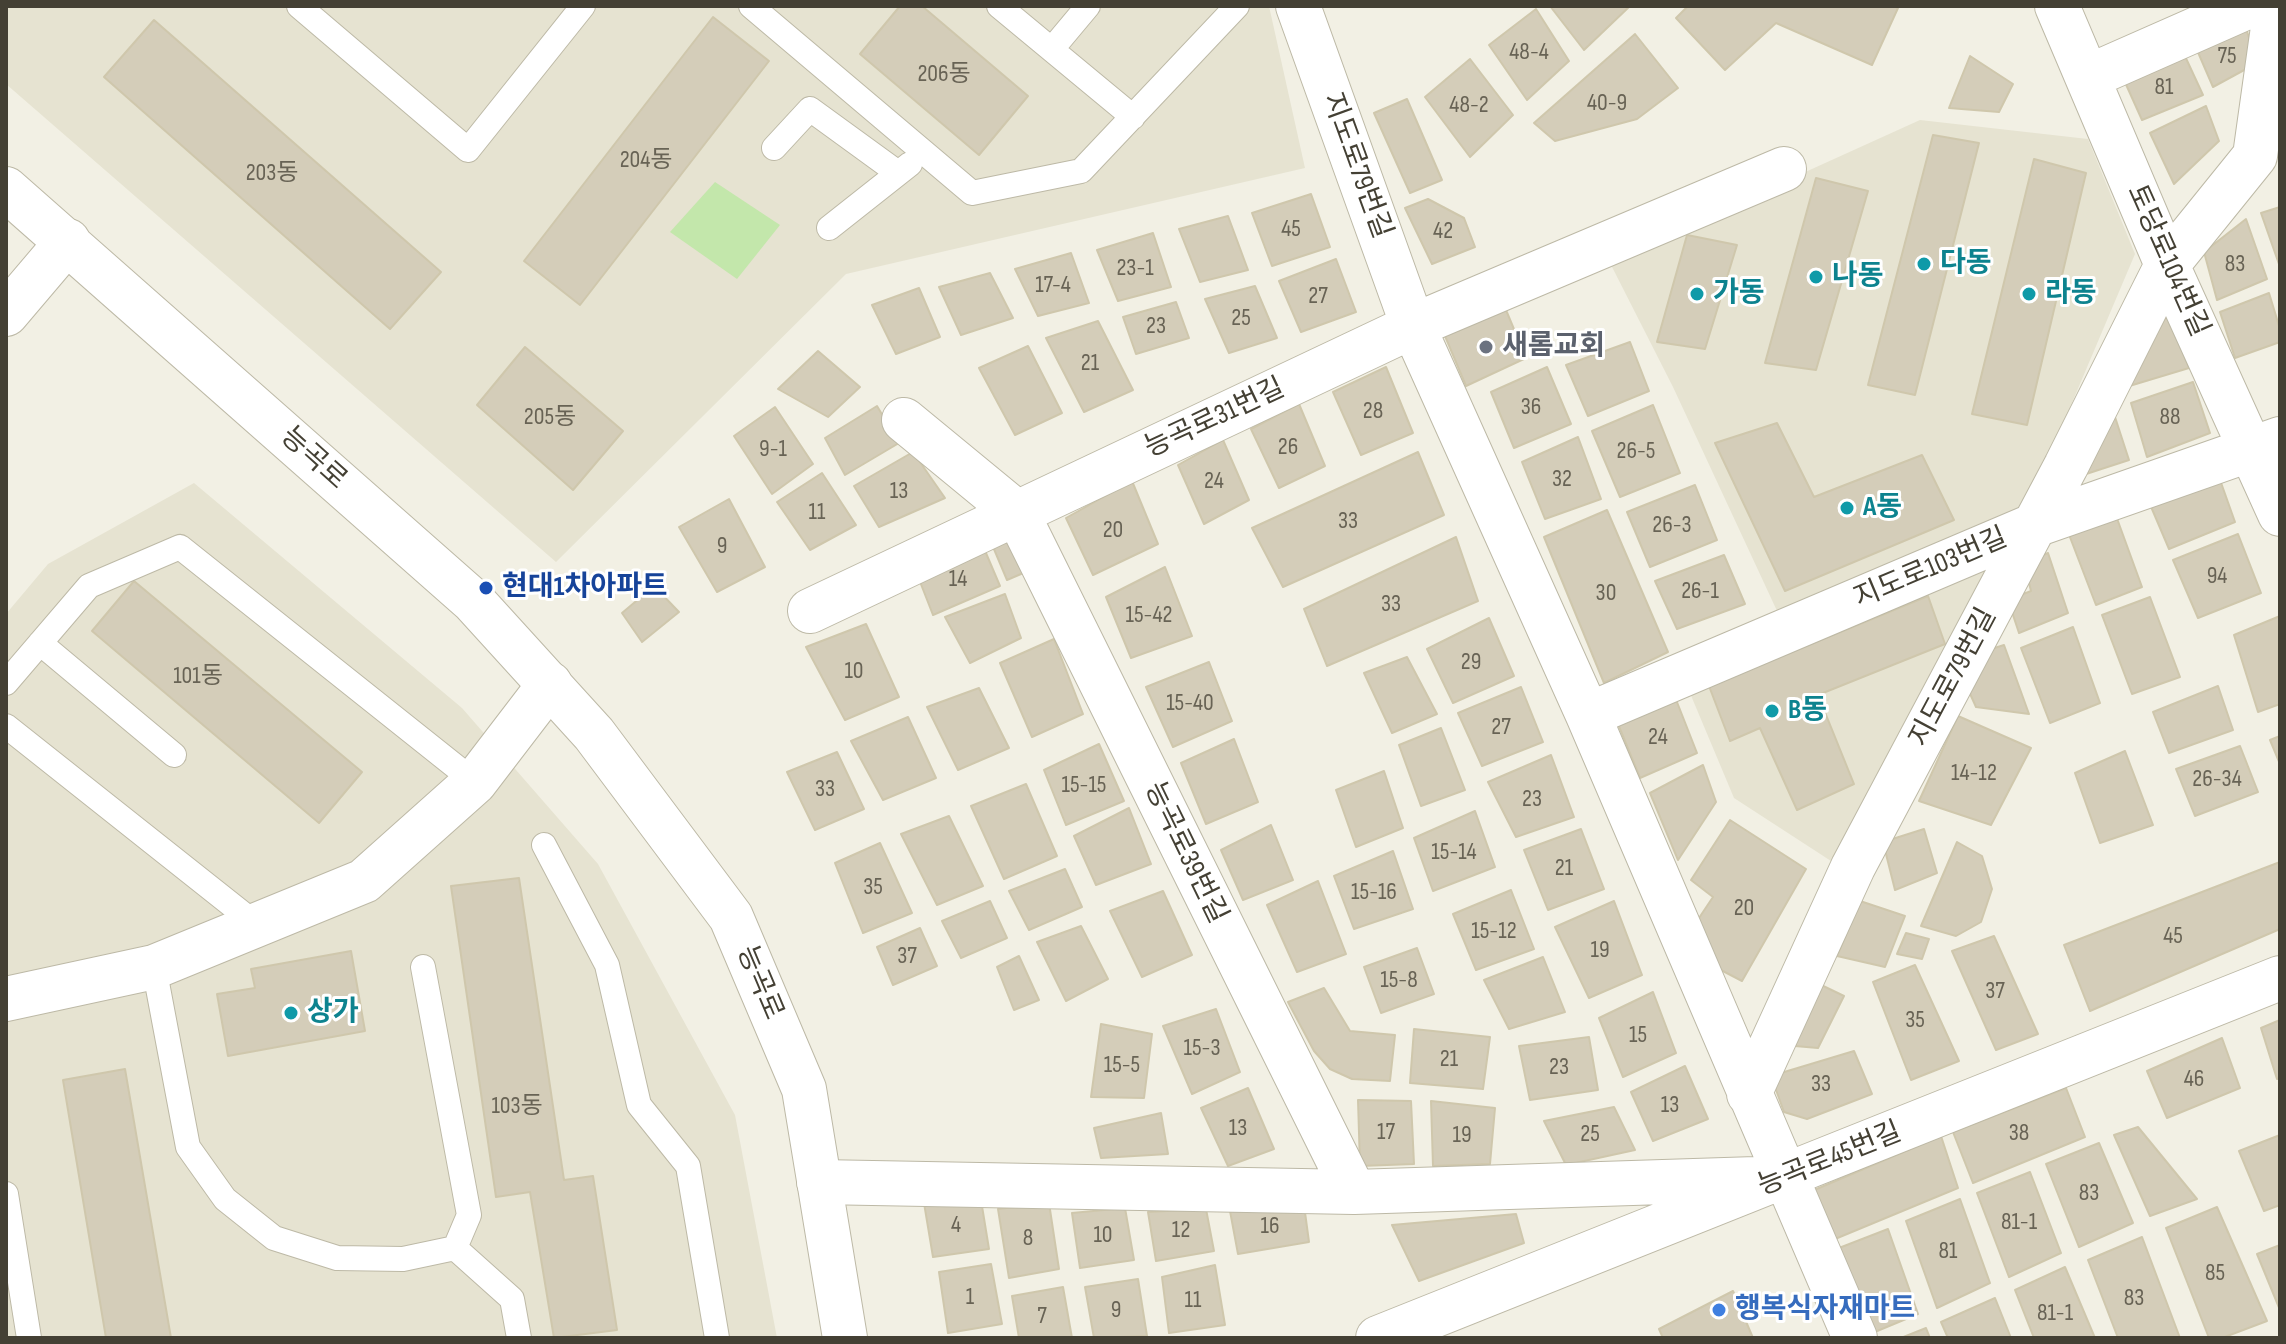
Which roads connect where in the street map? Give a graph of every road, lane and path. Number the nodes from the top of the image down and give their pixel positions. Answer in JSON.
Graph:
{"nodes":[{"id":1,"x":299,"y":6,"type":"edge"},
{"id":2,"x":583,"y":6,"type":"edge"},
{"id":3,"x":751,"y":6,"type":"edge"},
{"id":4,"x":999,"y":6,"type":"edge"},
{"id":5,"x":1088,"y":6,"type":"edge"},
{"id":6,"x":1237,"y":6,"type":"edge"},
{"id":7,"x":1298,"y":6,"type":"edge"},
{"id":8,"x":2057,"y":6,"type":"edge"},
{"id":9,"x":2249,"y":6,"type":"edge"},
{"id":10,"x":2276,"y":6,"type":"edge"},
{"id":11,"x":1052,"y":49,"type":"junction"},
{"id":12,"x":2088,"y":77,"type":"junction"},
{"id":13,"x":1133,"y":117,"type":"junction"},
{"id":14,"x":774,"y":148,"type":"dead end"},
{"id":15,"x":924,"y":153,"type":"junction"},
{"id":16,"x":1784,"y":169,"type":"dead end"},
{"id":17,"x":898,"y":173,"type":"junction"},
{"id":18,"x":6,"y":189,"type":"edge"},
{"id":19,"x":829,"y":228,"type":"dead end"},
{"id":20,"x":68,"y":241,"type":"junction"},
{"id":21,"x":2167,"y":265,"type":"junction"},
{"id":22,"x":6,"y":314,"type":"edge"},
{"id":23,"x":1413,"y":326,"type":"junction"},
{"id":24,"x":904,"y":420,"type":"dead end"},
{"id":25,"x":2266,"y":444,"type":"edge"},
{"id":26,"x":1017,"y":513,"type":"junction"},
{"id":27,"x":2280,"y":514,"type":"edge"},
{"id":28,"x":2035,"y":525,"type":"junction"},
{"id":29,"x":810,"y":611,"type":"dead end"},
{"id":30,"x":40,"y":643,"type":"junction"},
{"id":31,"x":6,"y":683,"type":"edge"},
{"id":32,"x":550,"y":684,"type":"junction"},
{"id":33,"x":1588,"y":715,"type":"junction"},
{"id":34,"x":6,"y":726,"type":"edge"},
{"id":35,"x":174,"y":755,"type":"dead end"},
{"id":36,"x":475,"y":782,"type":"junction"},
{"id":37,"x":544,"y":845,"type":"dead end"},
{"id":38,"x":257,"y":925,"type":"junction"},
{"id":39,"x":154,"y":967,"type":"junction"},
{"id":40,"x":423,"y":967,"type":"dead end"},
{"id":41,"x":2280,"y":978,"type":"edge"},
{"id":42,"x":6,"y":999,"type":"edge"},
{"id":43,"x":1749,"y":1094,"type":"junction"},
{"id":44,"x":1786,"y":1178,"type":"junction"},
{"id":45,"x":819,"y":1182,"type":"junction"},
{"id":46,"x":1354,"y":1192,"type":"junction"},
{"id":47,"x":6,"y":1194,"type":"edge"},
{"id":48,"x":455,"y":1248,"type":"junction"},
{"id":49,"x":29,"y":1338,"type":"edge"},
{"id":50,"x":519,"y":1338,"type":"edge"},
{"id":51,"x":717,"y":1338,"type":"edge"},
{"id":52,"x":845,"y":1338,"type":"edge"},
{"id":53,"x":1378,"y":1338,"type":"edge"},
{"id":54,"x":1855,"y":1338,"type":"edge"}],
"edges":[{"from":1,"to":2,"type":"lane"},
{"from":3,"to":15,"type":"lane"},
{"from":4,"to":11,"type":"lane"},
{"from":5,"to":11,"type":"lane"},
{"from":6,"to":13,"type":"lane"},
{"from":7,"to":23,"type":"street","name":"지도로79번길"},
{"from":8,"to":12,"type":"street","name":"토당로104번길"},
{"from":9,"to":12,"type":"street"},
{"from":10,"to":21,"type":"street","name":"지도로79번길"},
{"from":11,"to":13,"type":"lane"},
{"from":12,"to":21,"type":"street","name":"토당로104번길"},
{"from":13,"to":15,"type":"lane"},
{"from":14,"to":17,"type":"lane"},
{"from":15,"to":17,"type":"lane"},
{"from":16,"to":23,"type":"street"},
{"from":17,"to":19,"type":"lane"},
{"from":18,"to":20,"type":"street","name":"능곡로"},
{"from":20,"to":22,"type":"street"},
{"from":20,"to":32,"type":"street","name":"능곡로"},
{"from":21,"to":25,"type":"street","name":"토당로104번길"},
{"from":21,"to":28,"type":"street","name":"지도로79번길"},
{"from":23,"to":26,"type":"street","name":"능곡로31번길"},
{"from":23,"to":33,"type":"street","name":"지도로79번길"},
{"from":24,"to":26,"type":"street"},
{"from":25,"to":27,"type":"street","name":"토당로104번길"},
{"from":25,"to":28,"type":"street","name":"지도로103번길"},
{"from":26,"to":29,"type":"street","name":"능곡로31번길"},
{"from":26,"to":46,"type":"street","name":"능곡로39번길"},
{"from":28,"to":33,"type":"street","name":"지도로103번길"},
{"from":28,"to":43,"type":"street","name":"지도로79번길"},
{"from":30,"to":31,"type":"lane"},
{"from":30,"to":35,"type":"lane"},
{"from":30,"to":36,"type":"lane"},
{"from":32,"to":36,"type":"street"},
{"from":32,"to":45,"type":"street","name":"능곡로"},
{"from":33,"to":43,"type":"street","name":"지도로79번길"},
{"from":34,"to":38,"type":"lane"},
{"from":36,"to":38,"type":"street"},
{"from":37,"to":51,"type":"lane"},
{"from":38,"to":39,"type":"street"},
{"from":39,"to":42,"type":"street"},
{"from":39,"to":48,"type":"lane"},
{"from":40,"to":48,"type":"lane"},
{"from":41,"to":44,"type":"street","name":"능곡로45번길"},
{"from":43,"to":44,"type":"street","name":"지도로79번길"},
{"from":44,"to":46,"type":"street"},
{"from":44,"to":53,"type":"street","name":"능곡로45번길"},
{"from":44,"to":54,"type":"street","name":"지도로79번길"},
{"from":45,"to":46,"type":"street"},
{"from":45,"to":52,"type":"street","name":"능곡로"},
{"from":47,"to":49,"type":"lane"},
{"from":48,"to":50,"type":"lane"}]}
